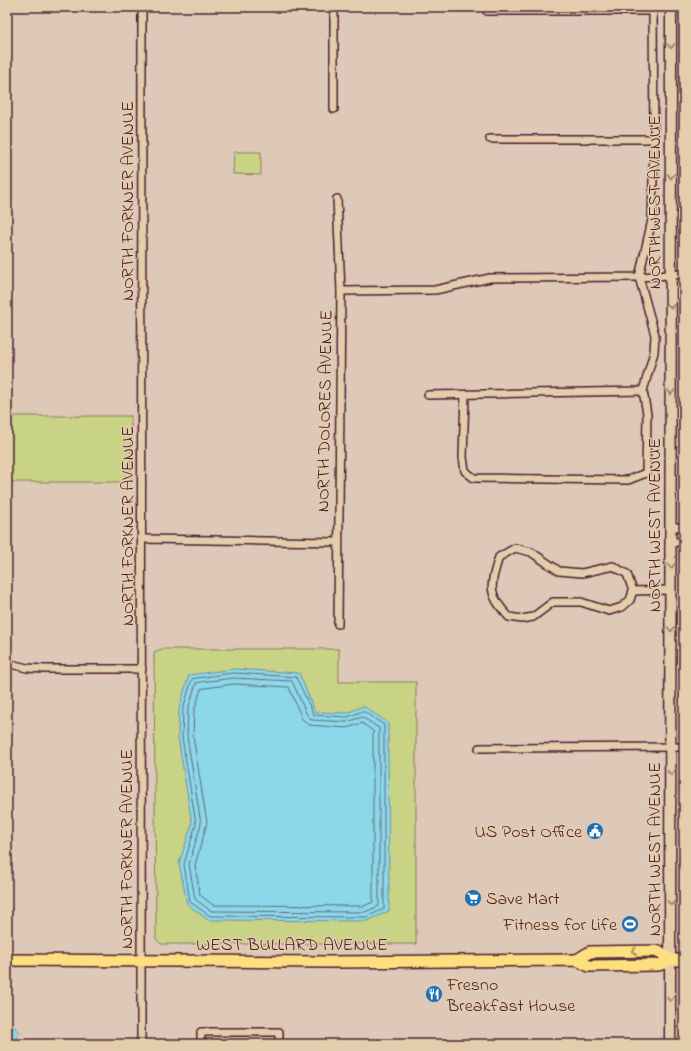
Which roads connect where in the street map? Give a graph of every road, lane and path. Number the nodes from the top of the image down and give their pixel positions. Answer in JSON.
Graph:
{"nodes":[{"id":1,"x":142,"y":7,"type":"edge"},
{"id":2,"x":334,"y":7,"type":"edge"},
{"id":3,"x":671,"y":7,"type":"edge"},
{"id":4,"x":487,"y":11,"type":"dead end"},
{"id":5,"x":334,"y":109,"type":"dead end"},
{"id":6,"x":490,"y":139,"type":"dead end"},
{"id":7,"x":654,"y":139,"type":"junction"},
{"id":8,"x":338,"y":199,"type":"dead end"},
{"id":9,"x":684,"y":274,"type":"edge"},
{"id":10,"x":671,"y":276,"type":"junction"},
{"id":11,"x":639,"y":277,"type":"junction"},
{"id":12,"x":341,"y":291,"type":"junction"},
{"id":13,"x":643,"y":391,"type":"junction"},
{"id":14,"x":428,"y":395,"type":"dead end"},
{"id":15,"x":465,"y":395,"type":"junction"},
{"id":16,"x":671,"y":527,"type":"junction"},
{"id":17,"x":684,"y":527,"type":"edge"},
{"id":18,"x":143,"y":538,"type":"junction"},
{"id":19,"x":338,"y":542,"type":"junction"},
{"id":20,"x":671,"y":542,"type":"junction"},
{"id":21,"x":684,"y":542,"type":"edge"},
{"id":22,"x":633,"y":590,"type":"junction"},
{"id":23,"x":671,"y":590,"type":"junction"},
{"id":24,"x":338,"y":624,"type":"dead end"},
{"id":25,"x":7,"y":663,"type":"edge"},
{"id":26,"x":142,"y":669,"type":"junction"},
{"id":27,"x":671,"y":747,"type":"junction"},
{"id":28,"x":684,"y":747,"type":"edge"},
{"id":29,"x":479,"y":748,"type":"dead end"},
{"id":30,"x":7,"y":960,"type":"edge"},
{"id":31,"x":141,"y":960,"type":"junction"},
{"id":32,"x":670,"y":960,"type":"junction"},
{"id":33,"x":684,"y":960,"type":"edge"},
{"id":34,"x":142,"y":1044,"type":"edge"},
{"id":35,"x":201,"y":1044,"type":"edge"},
{"id":36,"x":279,"y":1044,"type":"edge"},
{"id":37,"x":670,"y":1044,"type":"edge"}],
"edges":[{"from":1,"to":18,"type":"street","name":"NORTH FORKNER AVENUE"},
{"from":2,"to":5,"type":"street"},
{"from":3,"to":10,"type":"main road","name":"NORTH WEST AVENUE","one_way":true},
{"from":4,"to":7,"type":"street","name":"NORTH WEST AVENUE"},
{"from":6,"to":7,"type":"street"},
{"from":7,"to":11,"type":"street","name":"NORTH WEST AVENUE"},
{"from":8,"to":12,"type":"street","name":"NORTH DOLORES AVENUE"},
{"from":9,"to":10,"type":"street"},
{"from":10,"to":11,"type":"street"},
{"from":10,"to":16,"type":"main road","name":"NORTH WEST AVENUE","one_way":true},
{"from":11,"to":12,"type":"street"},
{"from":11,"to":13,"type":"street","name":"NORTH WEST AVENUE"},
{"from":12,"to":19,"type":"street","name":"NORTH DOLORES AVENUE"},
{"from":13,"to":15,"type":"street"},
{"from":13,"to":15,"type":"street","name":"NORTH WEST AVENUE"},
{"from":14,"to":15,"type":"street"},
{"from":16,"to":17,"type":"street"},
{"from":16,"to":20,"type":"main road","name":"NORTH WEST AVENUE"},
{"from":18,"to":19,"type":"street"},
{"from":18,"to":26,"type":"street","name":"NORTH FORKNER AVENUE"},
{"from":19,"to":24,"type":"street","name":"NORTH DOLORES AVENUE"},
{"from":20,"to":21,"type":"street"},
{"from":20,"to":23,"type":"main road","name":"NORTH WEST AVENUE","one_way":true},
{"from":22,"to":22,"type":"street"},
{"from":22,"to":23,"type":"street"},
{"from":23,"to":27,"type":"main road","name":"NORTH WEST AVENUE","one_way":true},
{"from":25,"to":26,"type":"street"},
{"from":26,"to":31,"type":"street","name":"NORTH FORKNER AVENUE"},
{"from":27,"to":28,"type":"street"},
{"from":27,"to":29,"type":"street"},
{"from":27,"to":32,"type":"main road","name":"NORTH WEST AVENUE","one_way":true},
{"from":30,"to":31,"type":"main road","name":"WEST BULLARD AVENUE"},
{"from":31,"to":32,"type":"main road","name":"WEST BULLARD AVENUE"},
{"from":31,"to":34,"type":"street","name":"NORTH FORKNER AVENUE"},
{"from":32,"to":33,"type":"main road","name":"WEST BULLARD AVENUE"},
{"from":32,"to":37,"type":"main road","name":"NORTH WEST AVENUE","one_way":true},
{"from":35,"to":36,"type":"street"}]}
